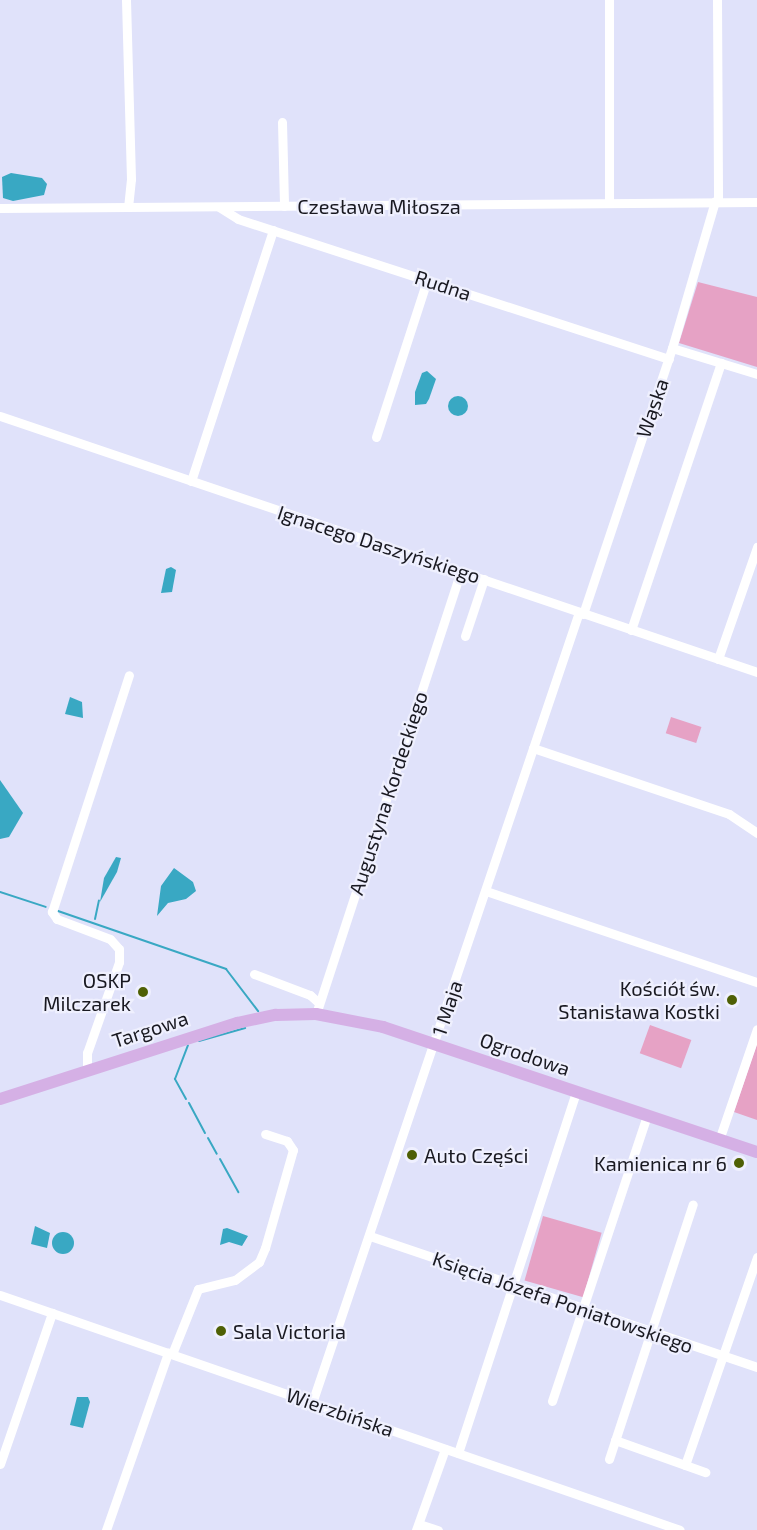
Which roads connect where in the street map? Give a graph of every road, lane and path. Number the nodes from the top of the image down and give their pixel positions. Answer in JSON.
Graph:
{"nodes":[{"id":1,"x":126,"y":0,"type":"edge"},
{"id":2,"x":609,"y":0,"type":"edge"},
{"id":3,"x":717,"y":0,"type":"edge"},
{"id":4,"x":282,"y":122,"type":"dead end"},
{"id":5,"x":716,"y":201,"type":"junction"},
{"id":6,"x":609,"y":202,"type":"junction"},
{"id":7,"x":757,"y":202,"type":"edge"},
{"id":8,"x":128,"y":206,"type":"junction"},
{"id":9,"x":284,"y":206,"type":"junction"},
{"id":10,"x":219,"y":207,"type":"junction"},
{"id":11,"x":0,"y":208,"type":"edge"},
{"id":12,"x":273,"y":230,"type":"junction"},
{"id":13,"x":427,"y":280,"type":"junction"},
{"id":14,"x":672,"y":348,"type":"junction"},
{"id":15,"x":669,"y":358,"type":"junction"},
{"id":16,"x":721,"y":363,"type":"junction"},
{"id":17,"x":757,"y":374,"type":"edge"},
{"id":18,"x":0,"y":416,"type":"edge"},
{"id":19,"x":376,"y":437,"type":"dead end"},
{"id":20,"x":191,"y":481,"type":"junction"},
{"id":21,"x":757,"y":546,"type":"edge"},
{"id":22,"x":461,"y":572,"type":"junction"},
{"id":23,"x":484,"y":579,"type":"junction"},
{"id":24,"x":581,"y":613,"type":"junction"},
{"id":25,"x":631,"y":630,"type":"junction"},
{"id":26,"x":465,"y":636,"type":"dead end"},
{"id":27,"x":718,"y":659,"type":"junction"},
{"id":28,"x":757,"y":672,"type":"edge"},
{"id":29,"x":129,"y":675,"type":"dead end"},
{"id":30,"x":533,"y":748,"type":"junction"},
{"id":31,"x":757,"y":833,"type":"edge"},
{"id":32,"x":486,"y":891,"type":"junction"},
{"id":33,"x":254,"y":974,"type":"dead end"},
{"id":34,"x":757,"y":982,"type":"edge"},
{"id":35,"x":317,"y":1009,"type":"junction"},
{"id":36,"x":757,"y":1029,"type":"edge"},
{"id":37,"x":436,"y":1045,"type":"junction"},
{"id":38,"x":87,"y":1070,"type":"junction"},
{"id":39,"x":576,"y":1092,"type":"junction"},
{"id":40,"x":0,"y":1099,"type":"edge"},
{"id":41,"x":647,"y":1116,"type":"junction"},
{"id":42,"x":265,"y":1134,"type":"dead end"},
{"id":43,"x":719,"y":1140,"type":"junction"},
{"id":44,"x":757,"y":1152,"type":"edge"},
{"id":45,"x":693,"y":1204,"type":"dead end"},
{"id":46,"x":370,"y":1236,"type":"junction"},
{"id":47,"x":757,"y":1257,"type":"edge"},
{"id":48,"x":516,"y":1286,"type":"junction"},
{"id":49,"x":0,"y":1295,"type":"edge"},
{"id":50,"x":583,"y":1309,"type":"junction"},
{"id":51,"x":52,"y":1313,"type":"junction"},
{"id":52,"x":652,"y":1332,"type":"junction"},
{"id":53,"x":170,"y":1354,"type":"junction"},
{"id":54,"x":721,"y":1356,"type":"junction"},
{"id":55,"x":757,"y":1368,"type":"edge"},
{"id":56,"x":552,"y":1401,"type":"dead end"},
{"id":57,"x":312,"y":1403,"type":"junction"},
{"id":58,"x":615,"y":1440,"type":"junction"},
{"id":59,"x":446,"y":1449,"type":"junction"},
{"id":60,"x":458,"y":1453,"type":"junction"},
{"id":61,"x":609,"y":1459,"type":"dead end"},
{"id":62,"x":0,"y":1464,"type":"edge"},
{"id":63,"x":685,"y":1465,"type":"junction"},
{"id":64,"x":705,"y":1472,"type":"dead end"},
{"id":65,"x":418,"y":1527,"type":"edge"},
{"id":66,"x":106,"y":1530,"type":"edge"},
{"id":67,"x":438,"y":1530,"type":"edge"},
{"id":68,"x":680,"y":1530,"type":"edge"}],
"edges":[{"from":1,"to":8,"type":"street"},
{"from":2,"to":6,"type":"street"},
{"from":3,"to":5,"type":"street","name":"Wąska"},
{"from":4,"to":9,"type":"street"},
{"from":5,"to":6,"type":"street","name":"Czesława Miłosza"},
{"from":5,"to":7,"type":"street","name":"Czesława Miłosza"},
{"from":5,"to":14,"type":"street","name":"Wąska"},
{"from":6,"to":9,"type":"street","name":"Czesława Miłosza"},
{"from":8,"to":10,"type":"street","name":"Czesława Miłosza"},
{"from":8,"to":11,"type":"street","name":"Czesława Miłosza"},
{"from":9,"to":10,"type":"street","name":"Czesława Miłosza"},
{"from":10,"to":12,"type":"street","name":"Rudna"},
{"from":12,"to":13,"type":"street","name":"Rudna"},
{"from":12,"to":20,"type":"street"},
{"from":13,"to":15,"type":"street","name":"Rudna"},
{"from":13,"to":19,"type":"street"},
{"from":14,"to":15,"type":"street","name":"Wąska"},
{"from":14,"to":16,"type":"street"},
{"from":15,"to":24,"type":"street","name":"Wąska"},
{"from":16,"to":17,"type":"street"},
{"from":16,"to":25,"type":"street"},
{"from":18,"to":20,"type":"street","name":"Ignacego Daszyńskiego"},
{"from":20,"to":22,"type":"street","name":"Ignacego Daszyńskiego"},
{"from":21,"to":27,"type":"street"},
{"from":22,"to":23,"type":"street","name":"Ignacego Daszyńskiego"},
{"from":22,"to":35,"type":"street","name":"Augustyna Kordeckiego"},
{"from":23,"to":24,"type":"street","name":"Ignacego Daszyńskiego"},
{"from":23,"to":26,"type":"street"},
{"from":24,"to":25,"type":"street","name":"Ignacego Daszyńskiego"},
{"from":24,"to":30,"type":"street","name":"1 Maja"},
{"from":25,"to":27,"type":"street","name":"Ignacego Daszyńskiego"},
{"from":27,"to":28,"type":"street","name":"Ignacego Daszyńskiego"},
{"from":29,"to":38,"type":"street"},
{"from":30,"to":31,"type":"street"},
{"from":30,"to":32,"type":"street","name":"1 Maja"},
{"from":32,"to":34,"type":"street"},
{"from":32,"to":37,"type":"street","name":"1 Maja"},
{"from":33,"to":35,"type":"street","name":"Ogrodowa"},
{"from":35,"to":37,"type":"main road","name":"Ogrodowa"},
{"from":35,"to":38,"type":"main road","name":"Targowa"},
{"from":36,"to":43,"type":"street"},
{"from":37,"to":39,"type":"main road","name":"Ogrodowa"},
{"from":37,"to":46,"type":"street","name":"1 Maja"},
{"from":38,"to":40,"type":"main road","name":"Targowa"},
{"from":39,"to":41,"type":"main road","name":"Ogrodowa"},
{"from":39,"to":48,"type":"street"},
{"from":41,"to":43,"type":"main road","name":"Ogrodowa"},
{"from":41,"to":50,"type":"street"},
{"from":42,"to":53,"type":"street"},
{"from":43,"to":44,"type":"main road","name":"Ogrodowa"},
{"from":45,"to":52,"type":"street"},
{"from":46,"to":48,"type":"street","name":"Księcia Józefa Poniatowskiego"},
{"from":46,"to":57,"type":"street","name":"1 Maja"},
{"from":47,"to":54,"type":"street"},
{"from":48,"to":50,"type":"street","name":"Księcia Józefa Poniatowskiego"},
{"from":48,"to":60,"type":"street"},
{"from":49,"to":51,"type":"street","name":"Wierzbińska"},
{"from":50,"to":52,"type":"street","name":"Księcia Józefa Poniatowskiego"},
{"from":50,"to":56,"type":"street"},
{"from":51,"to":53,"type":"street","name":"Wierzbińska"},
{"from":51,"to":62,"type":"street"},
{"from":52,"to":54,"type":"street","name":"Księcia Józefa Poniatowskiego"},
{"from":52,"to":58,"type":"street"},
{"from":53,"to":57,"type":"street","name":"Wierzbińska"},
{"from":53,"to":66,"type":"street"},
{"from":54,"to":55,"type":"street","name":"Księcia Józefa Poniatowskiego"},
{"from":54,"to":63,"type":"street"},
{"from":57,"to":59,"type":"street","name":"Wierzbińska"},
{"from":58,"to":61,"type":"street"},
{"from":58,"to":63,"type":"street"},
{"from":59,"to":60,"type":"street","name":"Wierzbińska"},
{"from":59,"to":65,"type":"street"},
{"from":60,"to":68,"type":"street","name":"Wierzbińska"},
{"from":63,"to":64,"type":"street"},
{"from":65,"to":67,"type":"street"}]}
